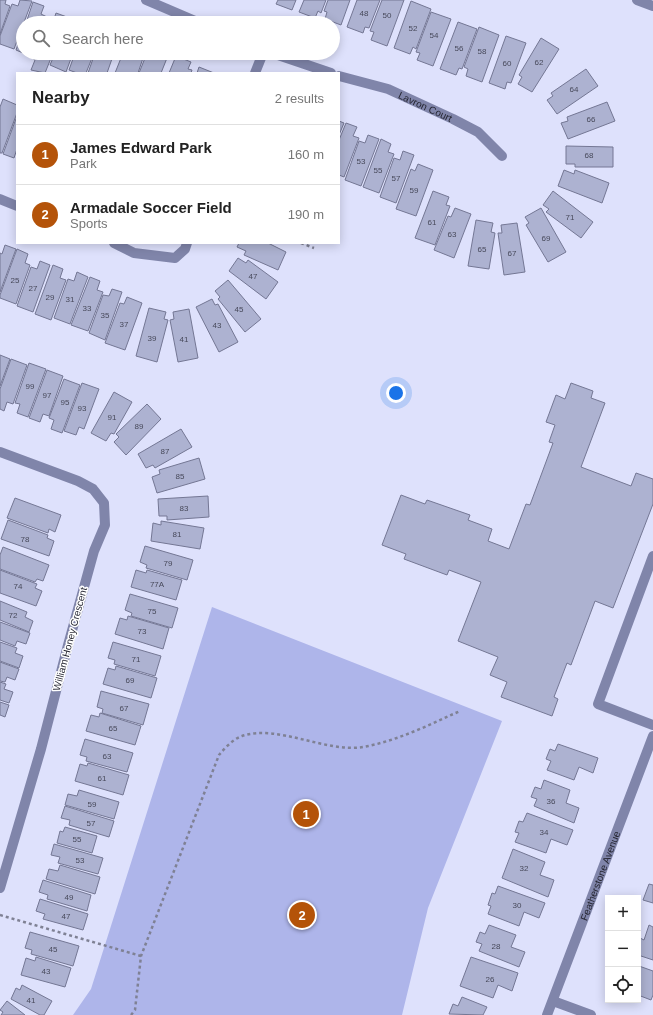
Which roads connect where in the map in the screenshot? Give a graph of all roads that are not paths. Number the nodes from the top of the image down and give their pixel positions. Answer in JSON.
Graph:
{"nodes":[{"id":1,"x":146,"y":0,"type":"edge"},
{"id":2,"x":637,"y":0,"type":"edge"},
{"id":3,"x":653,"y":6,"type":"edge"},
{"id":4,"x":184,"y":16,"type":"edge"},
{"id":5,"x":260,"y":60,"type":"edge"},
{"id":6,"x":293,"y":60,"type":"edge"},
{"id":7,"x":254,"y":72,"type":"edge"},
{"id":8,"x":328,"y":72,"type":"edge"},
{"id":9,"x":340,"y":76,"type":"edge"},
{"id":10,"x":502,"y":156,"type":"dead end"},
{"id":11,"x":0,"y":199,"type":"edge"},
{"id":12,"x":16,"y":206,"type":"edge"},
{"id":13,"x":116,"y":244,"type":"edge"},
{"id":14,"x":187,"y":244,"type":"edge"},
{"id":15,"x":0,"y":452,"type":"edge"},
{"id":16,"x":653,"y":556,"type":"edge"},
{"id":17,"x":653,"y":725,"type":"edge"},
{"id":18,"x":653,"y":736,"type":"edge"},
{"id":19,"x":0,"y":888,"type":"edge"},
{"id":20,"x":554,"y":1001,"type":"junction"},
{"id":21,"x":547,"y":1015,"type":"edge"},
{"id":22,"x":591,"y":1015,"type":"edge"}],
"edges":[{"from":1,"to":4,"type":"street"},
{"from":2,"to":3,"type":"street"},
{"from":5,"to":7,"type":"street"},
{"from":6,"to":8,"type":"street"},
{"from":9,"to":10,"type":"street","name":"Lavron Court"},
{"from":11,"to":12,"type":"street"},
{"from":13,"to":14,"type":"street"},
{"from":15,"to":19,"type":"street","name":"William Honey Crescent"},
{"from":16,"to":17,"type":"street"},
{"from":18,"to":20,"type":"street","name":"Featherstone Avenue"},
{"from":20,"to":21,"type":"street","name":"Featherstone Avenue"},
{"from":20,"to":22,"type":"street"}]}
